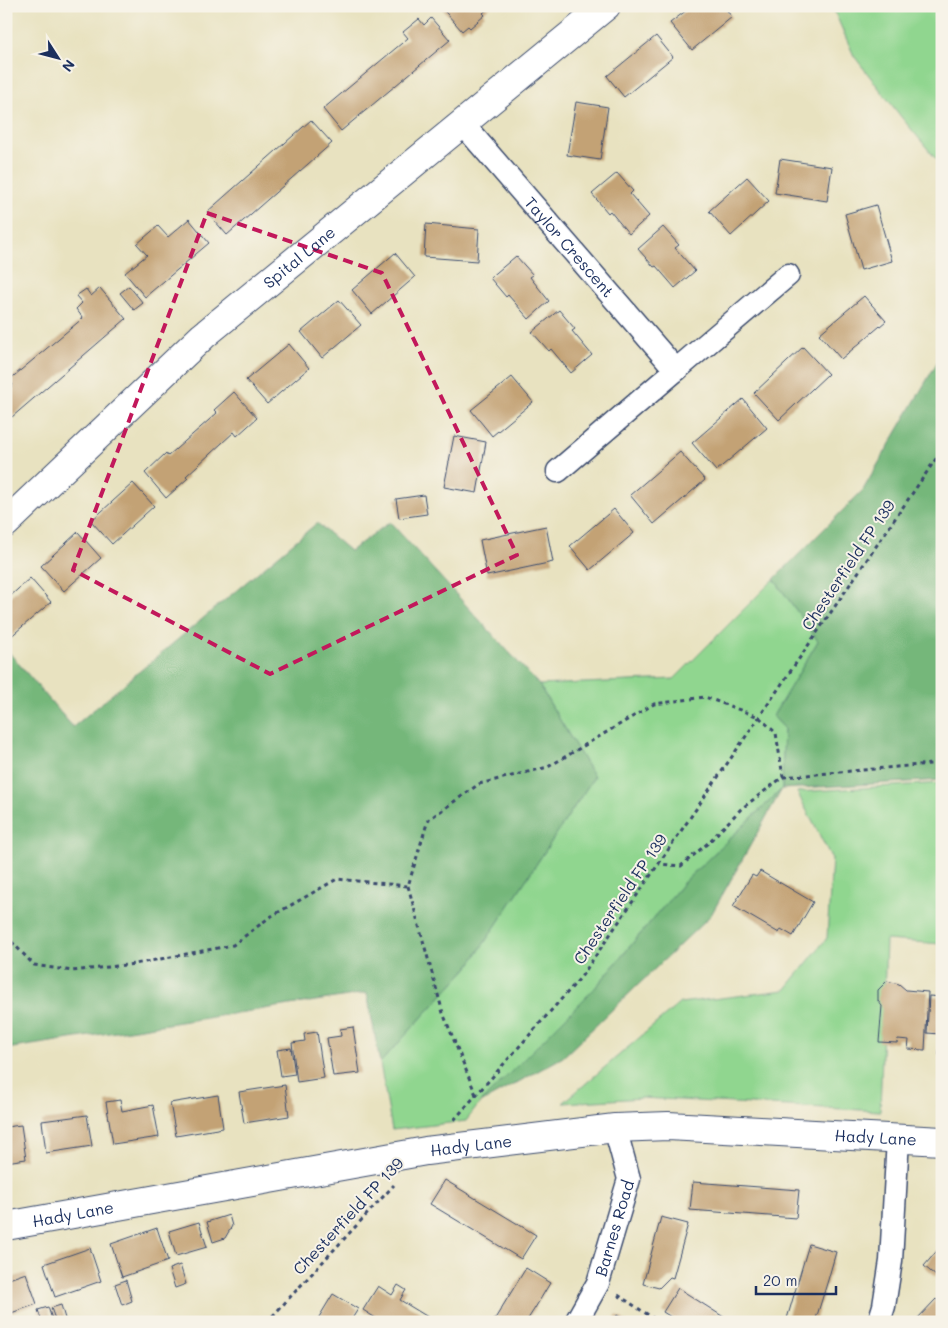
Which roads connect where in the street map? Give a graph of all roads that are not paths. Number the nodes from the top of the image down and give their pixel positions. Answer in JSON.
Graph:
{"nodes":[{"id":1,"x":606,"y":6,"type":"edge"},
{"id":2,"x":462,"y":123,"type":"junction"},
{"id":3,"x":788,"y":275,"type":"dead end"},
{"id":4,"x":676,"y":370,"type":"junction"},
{"id":5,"x":558,"y":472,"type":"dead end"},
{"id":6,"x":6,"y":523,"type":"edge"},
{"id":7,"x":615,"y":1128,"type":"junction"},
{"id":8,"x":898,"y":1139,"type":"junction"},
{"id":9,"x":942,"y":1141,"type":"edge"},
{"id":10,"x":6,"y":1226,"type":"edge"},
{"id":11,"x":576,"y":1322,"type":"edge"},
{"id":12,"x":878,"y":1322,"type":"edge"}],
"edges":[{"from":1,"to":2,"type":"street","name":"Spital Lane"},
{"from":2,"to":4,"type":"street","name":"Taylor Crescent"},
{"from":2,"to":6,"type":"street","name":"Spital Lane"},
{"from":3,"to":4,"type":"street"},
{"from":4,"to":5,"type":"street"},
{"from":7,"to":8,"type":"street","name":"Hady Lane"},
{"from":7,"to":10,"type":"street","name":"Hady Lane"},
{"from":7,"to":11,"type":"street","name":"Barnes Road"},
{"from":8,"to":9,"type":"street","name":"Hady Lane"},
{"from":8,"to":12,"type":"street"}]}
